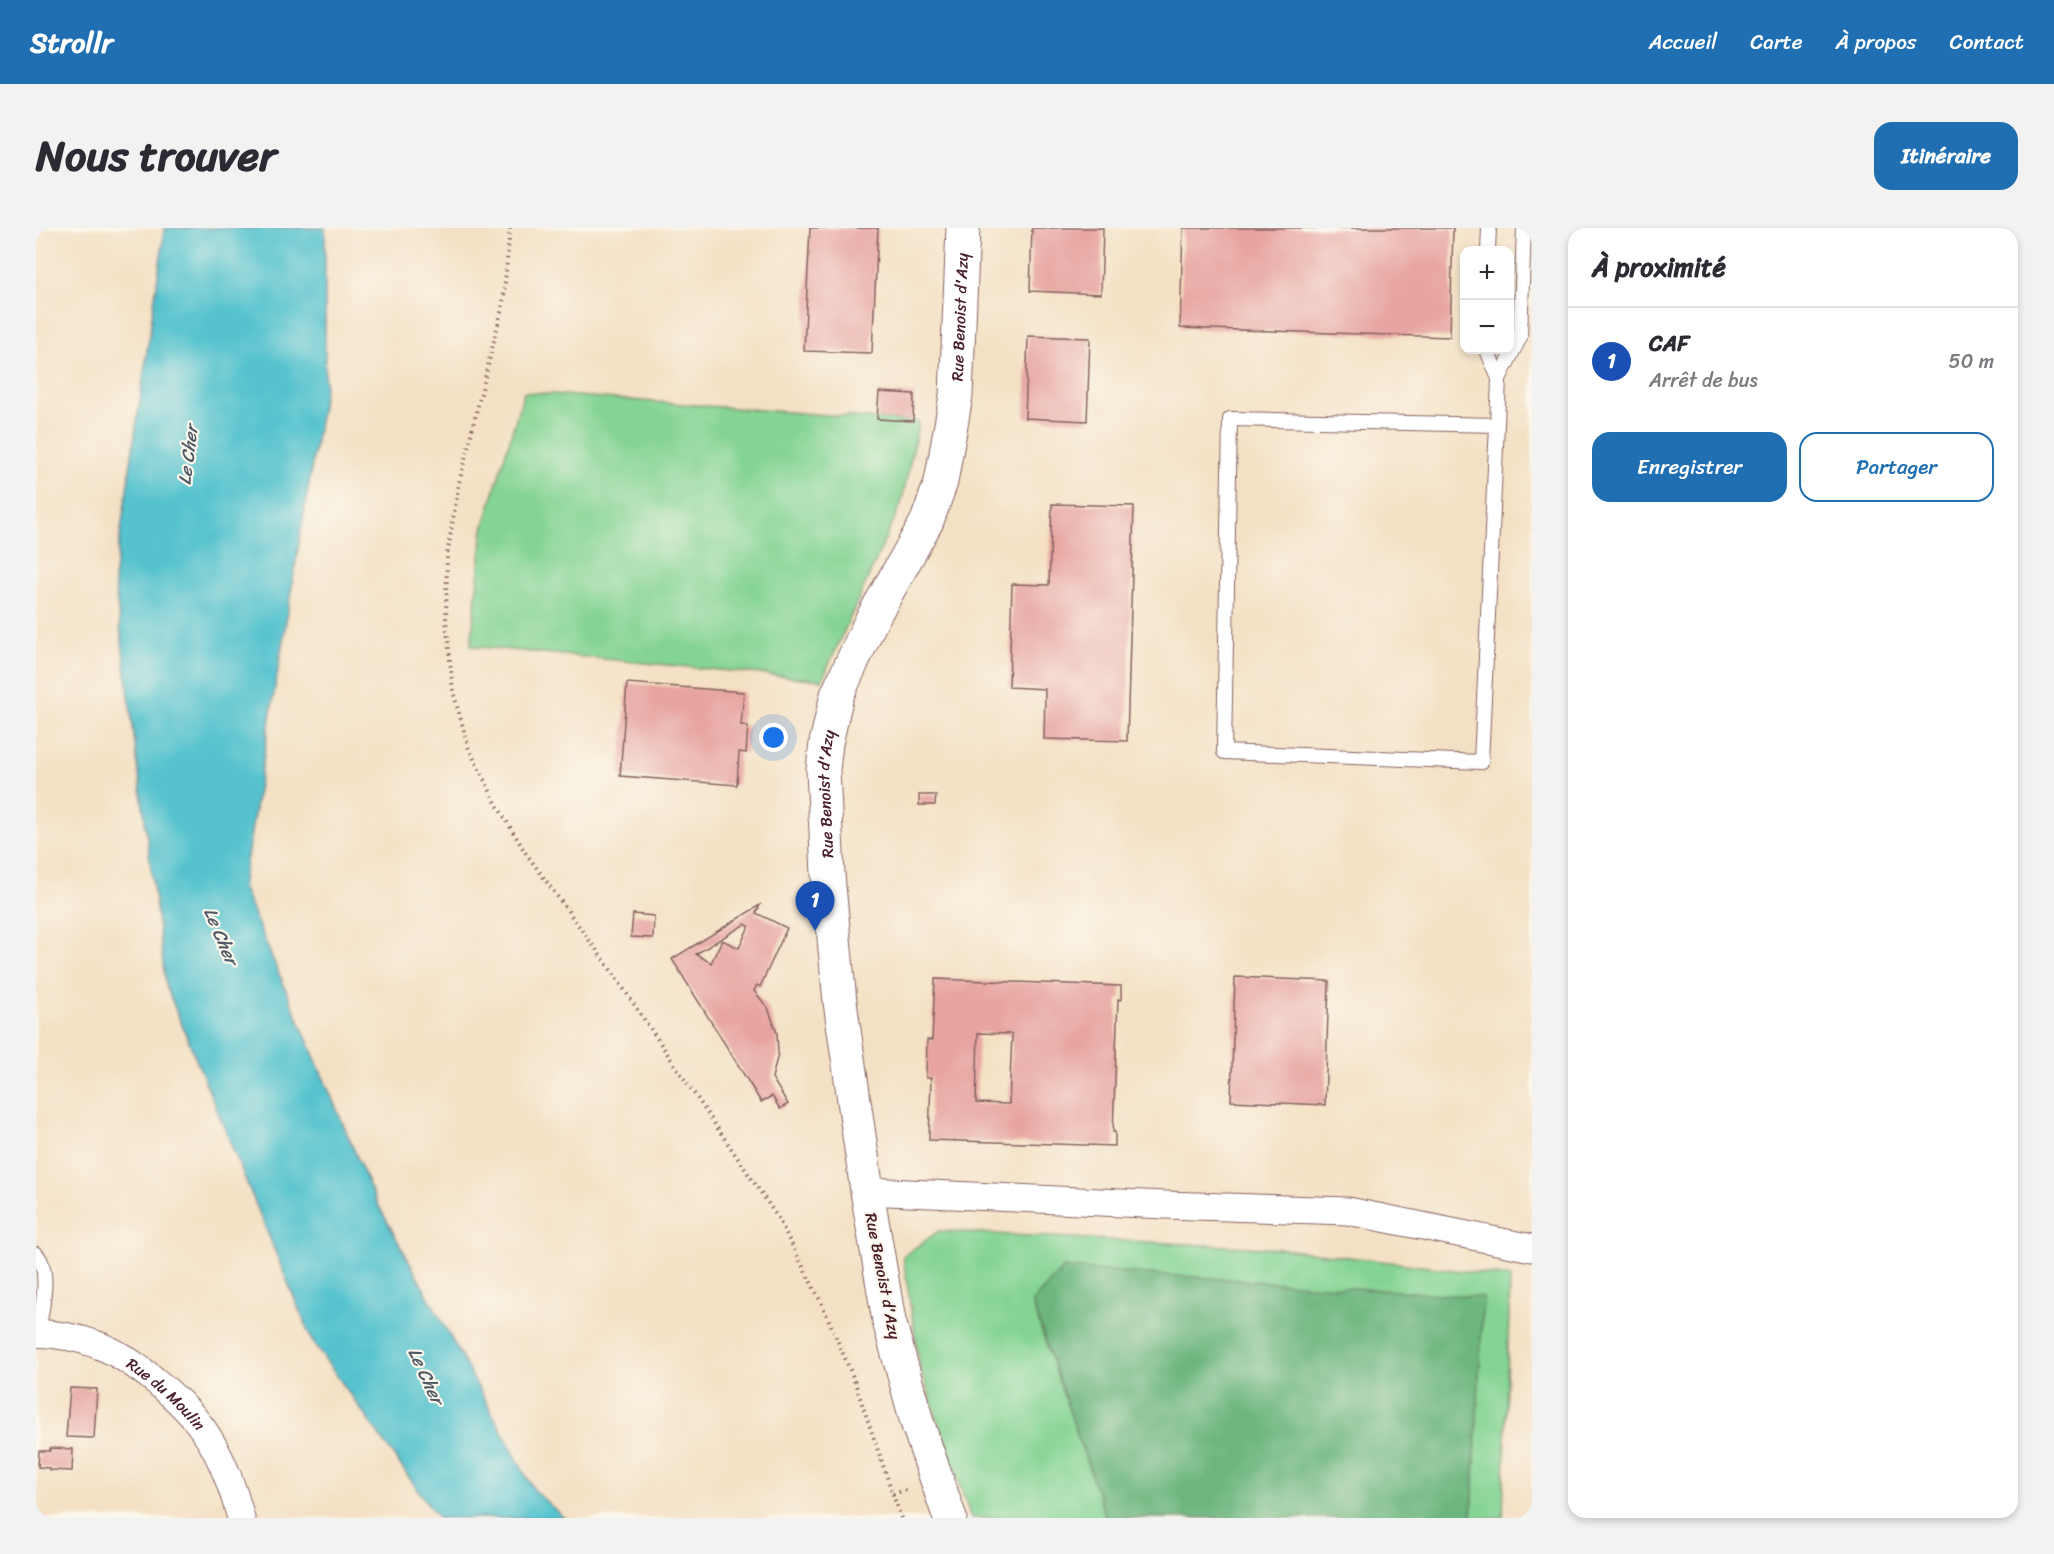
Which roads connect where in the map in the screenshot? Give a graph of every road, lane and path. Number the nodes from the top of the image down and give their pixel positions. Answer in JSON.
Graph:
{"nodes":[{"id":1,"x":510,"y":228,"type":"edge"},
{"id":2,"x":963,"y":228,"type":"edge"},
{"id":3,"x":1490,"y":228,"type":"edge"},
{"id":4,"x":1524,"y":228,"type":"edge"},
{"id":5,"x":1488,"y":246,"type":"edge"},
{"id":6,"x":1489,"y":354,"type":"edge"},
{"id":7,"x":1499,"y":379,"type":"junction"},
{"id":8,"x":1497,"y":426,"type":"junction"},
{"id":9,"x":867,"y":1191,"type":"junction"},
{"id":10,"x":1532,"y":1248,"type":"edge"},
{"id":11,"x":36,"y":1254,"type":"edge"},
{"id":12,"x":37,"y":1333,"type":"edge"},
{"id":13,"x":241,"y":1518,"type":"edge"},
{"id":14,"x":901,"y":1518,"type":"edge"},
{"id":15,"x":950,"y":1518,"type":"edge"}],
"edges":[{"from":1,"to":14,"type":"path"},
{"from":2,"to":9,"type":"street","name":"Rue Benoist d'Azy"},
{"from":3,"to":5,"type":"lane"},
{"from":4,"to":7,"type":"lane"},
{"from":6,"to":7,"type":"lane"},
{"from":7,"to":8,"type":"lane"},
{"from":8,"to":8,"type":"lane"},
{"from":9,"to":10,"type":"street"},
{"from":9,"to":15,"type":"street","name":"Rue Benoist d'Azy"},
{"from":11,"to":12,"type":"lane"},
{"from":12,"to":13,"type":"street","name":"Rue du Moulin"}]}
